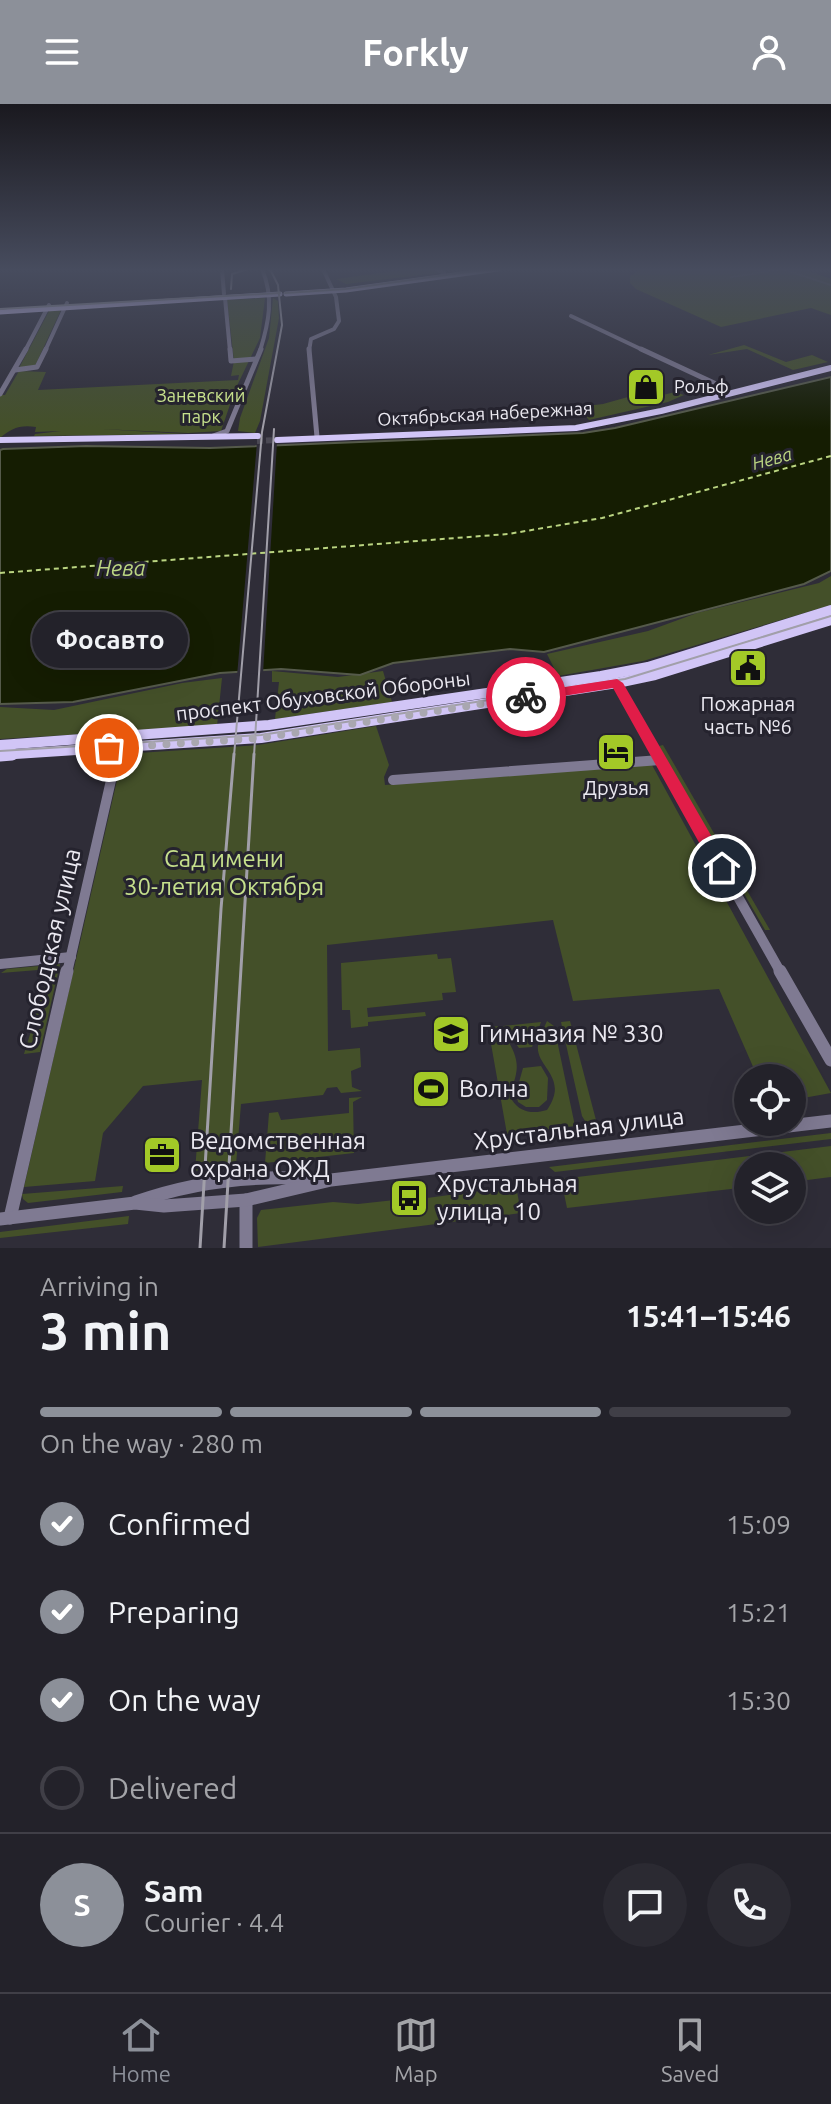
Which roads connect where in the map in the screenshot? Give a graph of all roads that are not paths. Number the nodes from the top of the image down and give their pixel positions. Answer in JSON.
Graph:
{"nodes":[{"id":1,"x":40,"y":322,"type":"edge"},
{"id":2,"x":58,"y":322,"type":"edge"},
{"id":3,"x":227,"y":322,"type":"edge"},
{"id":4,"x":267,"y":322,"type":"edge"},
{"id":5,"x":342,"y":322,"type":"edge"},
{"id":6,"x":585,"y":322,"type":"edge"},
{"id":7,"x":256,"y":359,"type":"junction"},
{"id":8,"x":831,"y":366,"type":"edge"},
{"id":9,"x":15,"y":370,"type":"junction"},
{"id":10,"x":727,"y":389,"type":"junction"},
{"id":11,"x":1,"y":393,"type":"edge"},
{"id":12,"x":317,"y":434,"type":"junction"},
{"id":13,"x":211,"y":437,"type":"junction"},
{"id":14,"x":277,"y":437,"type":"tunnel mouth"},
{"id":15,"x":0,"y":442,"type":"edge"},
{"id":16,"x":831,"y":610,"type":"edge"},
{"id":17,"x":831,"y":620,"type":"edge"},
{"id":18,"x":614,"y":679,"type":"junction"},
{"id":19,"x":120,"y":742,"type":"junction"},
{"id":20,"x":0,"y":745,"type":"edge"},
{"id":21,"x":0,"y":755,"type":"edge"},
{"id":22,"x":660,"y":760,"type":"junction"},
{"id":23,"x":393,"y":780,"type":"dead end"},
{"id":24,"x":71,"y":957,"type":"junction"},
{"id":25,"x":0,"y":964,"type":"edge"},
{"id":26,"x":831,"y":1060,"type":"edge"},
{"id":27,"x":831,"y":1121,"type":"edge"},
{"id":28,"x":331,"y":1180,"type":"junction"},
{"id":29,"x":246,"y":1200,"type":"junction"},
{"id":30,"x":135,"y":1203,"type":"junction"},
{"id":31,"x":5,"y":1218,"type":"edge"},
{"id":32,"x":246,"y":1248,"type":"edge"}],
"edges":[{"from":1,"to":9,"type":"street"},
{"from":2,"to":9,"type":"street"},
{"from":3,"to":7,"type":"street"},
{"from":4,"to":7,"type":"street"},
{"from":5,"to":12,"type":"street"},
{"from":6,"to":10,"type":"street"},
{"from":7,"to":13,"type":"street"},
{"from":8,"to":10,"type":"main road","name":"Октябрьская набережная"},
{"from":8,"to":12,"type":"main road","name":"Октябрьская набережная"},
{"from":9,"to":11,"type":"street"},
{"from":10,"to":12,"type":"main road","name":"Октябрьская набережная"},
{"from":12,"to":14,"type":"main road","name":"Октябрьская набережная"},
{"from":13,"to":15,"type":"main road"},
{"from":13,"to":15,"type":"main road"},
{"from":16,"to":18,"type":"main road","name":"проспект Обуховской Обороны"},
{"from":17,"to":18,"type":"main road","name":"проспект Обуховской Обороны"},
{"from":18,"to":19,"type":"main road","name":"проспект Обуховской Обороны"},
{"from":18,"to":22,"type":"street"},
{"from":19,"to":20,"type":"main road","name":"проспект Обуховской Обороны"},
{"from":19,"to":21,"type":"main road","name":"проспект Обуховской Обороны"},
{"from":19,"to":24,"type":"street","name":"Слободская улица"},
{"from":22,"to":23,"type":"street"},
{"from":22,"to":26,"type":"street"},
{"from":24,"to":25,"type":"street"},
{"from":24,"to":31,"type":"street","name":"Слободская улица"},
{"from":27,"to":28,"type":"street","name":"Хрустальная улица"},
{"from":28,"to":29,"type":"street","name":"Хрустальная улица"},
{"from":28,"to":30,"type":"street","name":"Хрустальная улица"},
{"from":29,"to":30,"type":"street","name":"Хрустальная улица"},
{"from":29,"to":32,"type":"street"},
{"from":30,"to":31,"type":"street","name":"Хрустальная улица"}]}
